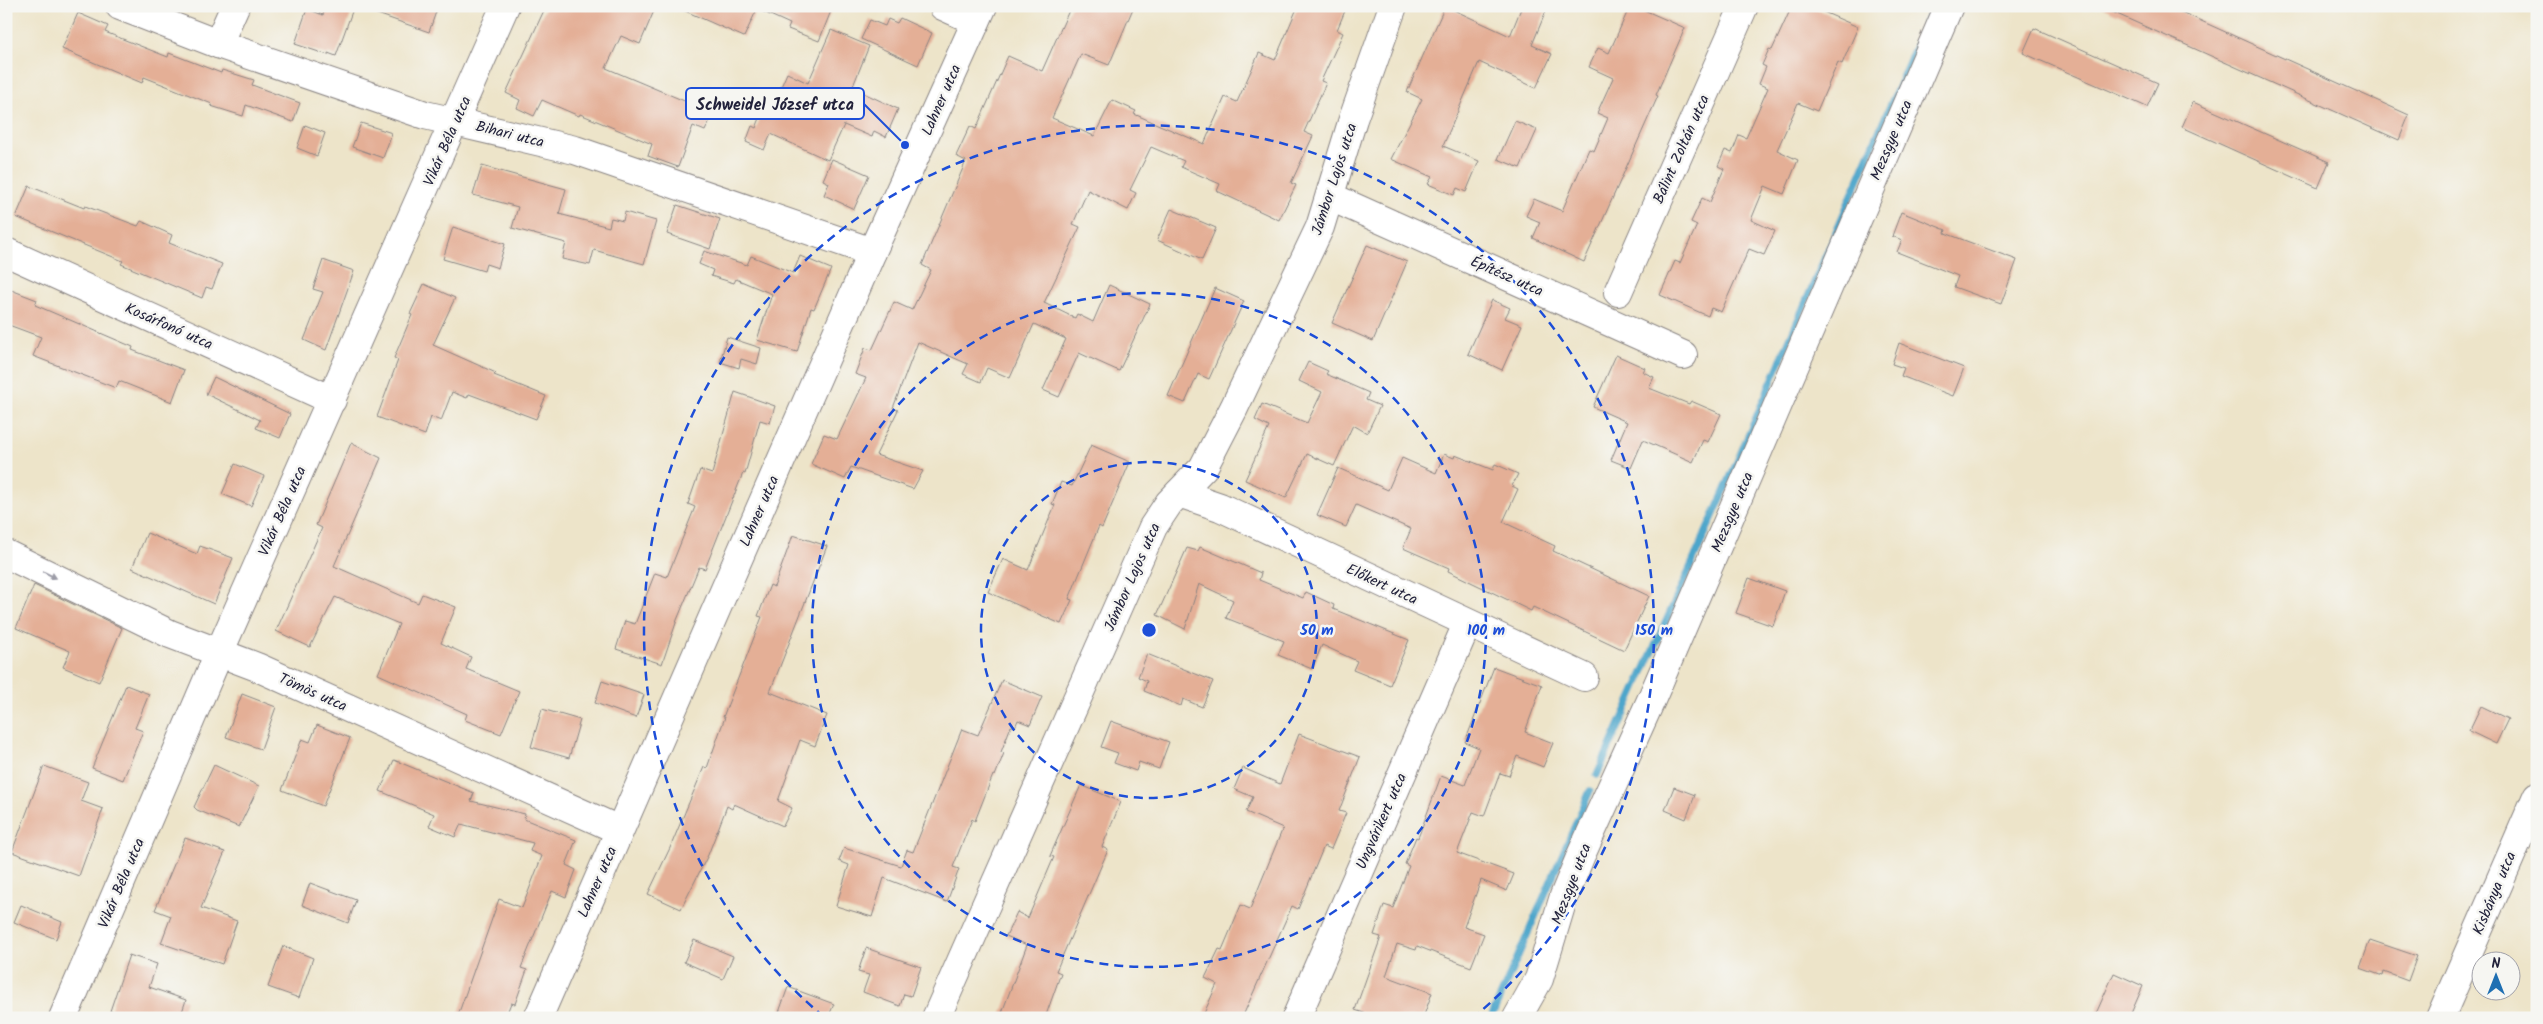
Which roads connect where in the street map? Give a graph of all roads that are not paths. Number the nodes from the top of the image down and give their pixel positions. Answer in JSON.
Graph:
{"nodes":[{"id":1,"x":120,"y":6,"type":"edge"},
{"id":2,"x":235,"y":6,"type":"edge"},
{"id":3,"x":506,"y":6,"type":"edge"},
{"id":4,"x":943,"y":6,"type":"edge"},
{"id":5,"x":1393,"y":6,"type":"edge"},
{"id":6,"x":1744,"y":6,"type":"edge"},
{"id":7,"x":1949,"y":6,"type":"edge"},
{"id":8,"x":980,"y":14,"type":"edge"},
{"id":9,"x":218,"y":44,"type":"junction"},
{"id":10,"x":456,"y":122,"type":"junction"},
{"id":11,"x":1331,"y":197,"type":"junction"},
{"id":12,"x":6,"y":252,"type":"edge"},
{"id":13,"x":872,"y":252,"type":"junction"},
{"id":14,"x":1618,"y":292,"type":"dead end"},
{"id":15,"x":1683,"y":355,"type":"dead end"},
{"id":16,"x":332,"y":400,"type":"junction"},
{"id":17,"x":1179,"y":493,"type":"junction"},
{"id":18,"x":6,"y":554,"type":"edge"},
{"id":19,"x":1467,"y":624,"type":"junction"},
{"id":20,"x":219,"y":653,"type":"junction"},
{"id":21,"x":1584,"y":677,"type":"dead end"},
{"id":22,"x":2537,"y":796,"type":"edge"},
{"id":23,"x":619,"y":830,"type":"junction"},
{"id":24,"x":63,"y":1018,"type":"edge"},
{"id":25,"x":538,"y":1018,"type":"edge"},
{"id":26,"x":936,"y":1018,"type":"edge"},
{"id":27,"x":1296,"y":1018,"type":"edge"},
{"id":28,"x":1517,"y":1018,"type":"edge"},
{"id":29,"x":2440,"y":1018,"type":"edge"}],
"edges":[{"from":1,"to":9,"type":"street","name":"Bihari utca"},
{"from":2,"to":9,"type":"street"},
{"from":3,"to":10,"type":"street","name":"Vikár Béla utca"},
{"from":4,"to":8,"type":"street"},
{"from":5,"to":11,"type":"street","name":"Jámbor Lajos utca"},
{"from":6,"to":14,"type":"street","name":"Bálint Zoltán utca"},
{"from":7,"to":28,"type":"street","name":"Mezsgye utca"},
{"from":8,"to":13,"type":"street","name":"Lahner utca"},
{"from":9,"to":10,"type":"street","name":"Bihari utca"},
{"from":10,"to":13,"type":"street","name":"Bihari utca"},
{"from":10,"to":16,"type":"street","name":"Vikár Béla utca"},
{"from":11,"to":15,"type":"street","name":"Építész utca"},
{"from":11,"to":17,"type":"street","name":"Jámbor Lajos utca"},
{"from":12,"to":16,"type":"street","name":"Kosárfonó utca"},
{"from":13,"to":23,"type":"street","name":"Lahner utca"},
{"from":16,"to":20,"type":"street","name":"Vikár Béla utca"},
{"from":17,"to":19,"type":"street","name":"Előkert utca"},
{"from":17,"to":26,"type":"street","name":"Jámbor Lajos utca"},
{"from":18,"to":20,"type":"street","name":"Tömös utca","one_way":true},
{"from":19,"to":21,"type":"street","name":"Előkert utca"},
{"from":19,"to":27,"type":"street","name":"Ungvárikert utca"},
{"from":20,"to":23,"type":"street","name":"Tömös utca"},
{"from":20,"to":24,"type":"street","name":"Vikár Béla utca"},
{"from":22,"to":29,"type":"street","name":"Kisbánya utca"},
{"from":23,"to":25,"type":"street","name":"Lahner utca"}]}
